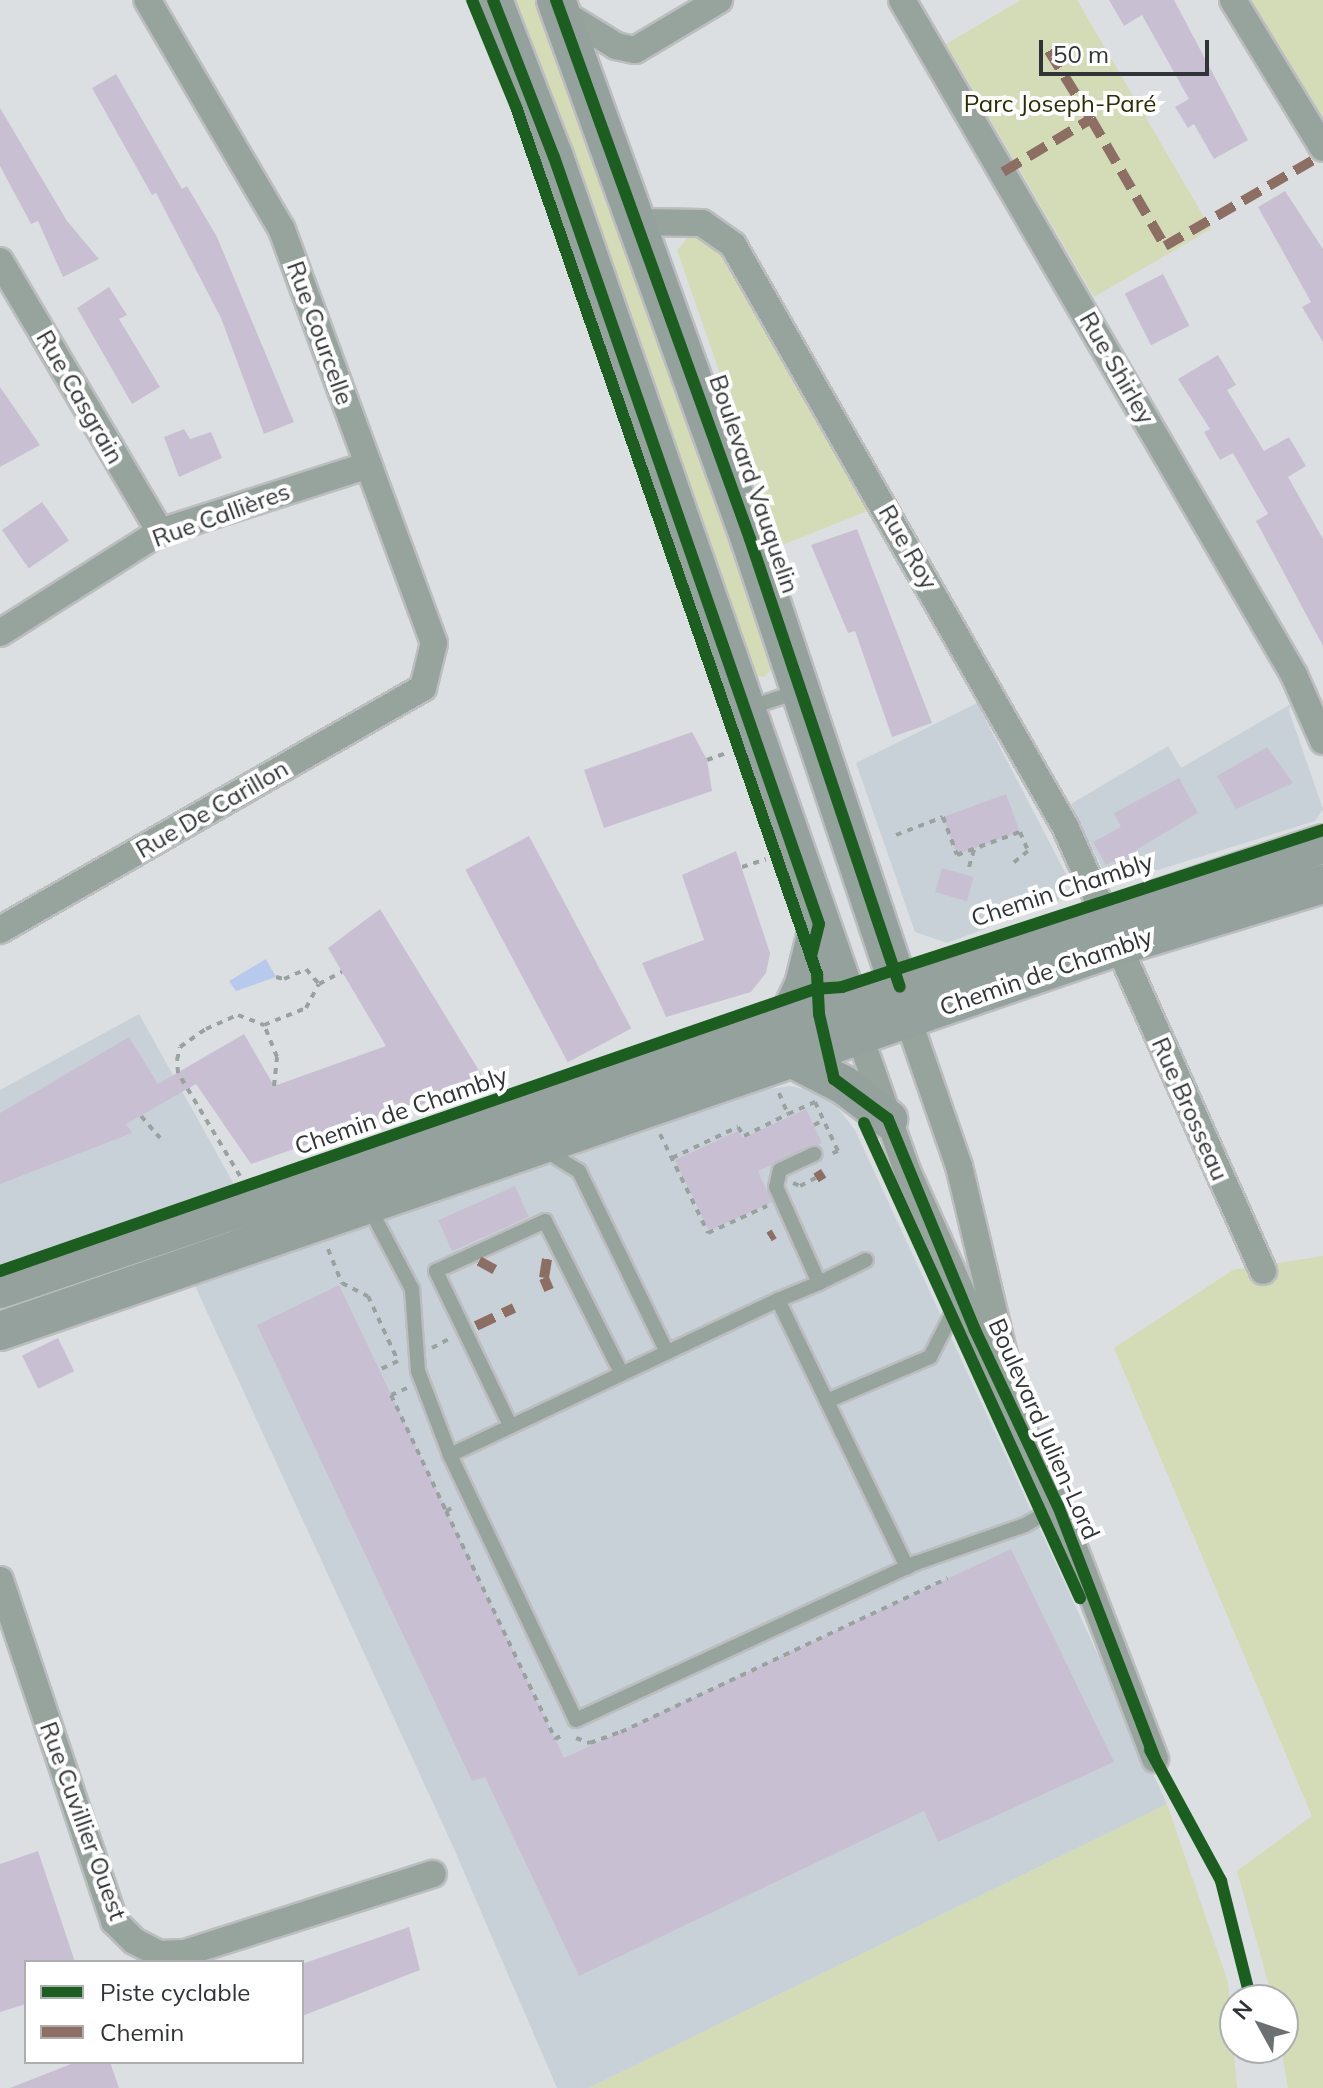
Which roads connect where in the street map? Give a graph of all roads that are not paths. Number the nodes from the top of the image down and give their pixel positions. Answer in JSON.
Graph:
{"nodes":[{"id":1,"x":147,"y":0,"type":"edge"},
{"id":2,"x":493,"y":0,"type":"edge"},
{"id":3,"x":719,"y":0,"type":"edge"},
{"id":4,"x":902,"y":0,"type":"edge"},
{"id":5,"x":1233,"y":0,"type":"edge"},
{"id":6,"x":558,"y":6,"type":"edge"},
{"id":7,"x":1323,"y":148,"type":"edge"},
{"id":8,"x":639,"y":222,"type":"junction"},
{"id":9,"x":0,"y":261,"type":"edge"},
{"id":10,"x":369,"y":465,"type":"junction"},
{"id":11,"x":160,"y":532,"type":"junction"},
{"id":12,"x":0,"y":633,"type":"edge"},
{"id":13,"x":423,"y":688,"type":"joint"},
{"id":14,"x":801,"y":691,"type":"junction"},
{"id":15,"x":738,"y":739,"type":"junction"},
{"id":16,"x":1323,"y":741,"type":"edge"},
{"id":17,"x":1323,"y":844,"type":"edge"},
{"id":18,"x":1323,"y":884,"type":"edge"},
{"id":19,"x":819,"y":924,"type":"junction"},
{"id":20,"x":0,"y":930,"type":"edge"},
{"id":21,"x":1112,"y":930,"type":"junction"},
{"id":22,"x":904,"y":1003,"type":"junction"},
{"id":23,"x":854,"y":1020,"type":"junction"},
{"id":24,"x":784,"y":1057,"type":"junction"},
{"id":25,"x":888,"y":1119,"type":"junction"},
{"id":26,"x":541,"y":1148,"type":"junction"},
{"id":27,"x":814,"y":1154,"type":"dead end"},
{"id":28,"x":369,"y":1206,"type":"junction"},
{"id":29,"x":866,"y":1260,"type":"dead end"},
{"id":30,"x":1263,"y":1271,"type":"dead end"},
{"id":31,"x":819,"y":1283,"type":"junction"},
{"id":32,"x":0,"y":1289,"type":"edge"},
{"id":33,"x":961,"y":1297,"type":"junction"},
{"id":34,"x":778,"y":1300,"type":"junction"},
{"id":35,"x":0,"y":1331,"type":"edge"},
{"id":36,"x":666,"y":1350,"type":"junction"},
{"id":37,"x":621,"y":1372,"type":"junction"},
{"id":38,"x":827,"y":1401,"type":"junction"},
{"id":39,"x":1015,"y":1407,"type":"junction"},
{"id":40,"x":510,"y":1425,"type":"junction"},
{"id":41,"x":450,"y":1455,"type":"junction"},
{"id":42,"x":1058,"y":1506,"type":"junction"},
{"id":43,"x":907,"y":1567,"type":"junction"},
{"id":44,"x":0,"y":1580,"type":"edge"},
{"id":45,"x":1155,"y":1759,"type":"dead end"},
{"id":46,"x":433,"y":1874,"type":"dead end"}],
"edges":[{"from":1,"to":10,"type":"street","name":"Rue Courcelle"},
{"from":2,"to":15,"type":"main road"},
{"from":3,"to":6,"type":"street"},
{"from":4,"to":16,"type":"street","name":"Rue Shirley"},
{"from":5,"to":7,"type":"street"},
{"from":6,"to":8,"type":"main road","name":"Boulevard Vauquelin"},
{"from":8,"to":14,"type":"main road","name":"Boulevard Vauquelin"},
{"from":8,"to":21,"type":"street","name":"Rue Roy"},
{"from":9,"to":11,"type":"street","name":"Rue Casgrain"},
{"from":10,"to":11,"type":"street","name":"Rue Callières"},
{"from":10,"to":13,"type":"street","name":"Rue Courcelle"},
{"from":11,"to":12,"type":"street","name":"Rue Callières"},
{"from":13,"to":20,"type":"street","name":"Rue De Carillon"},
{"from":14,"to":15,"type":"lane"},
{"from":14,"to":22,"type":"main road","name":"Boulevard Vauquelin"},
{"from":15,"to":19,"type":"main road"},
{"from":17,"to":21,"type":"main road","name":"Chemin de Chambly"},
{"from":18,"to":21,"type":"main road","name":"Chemin de Chambly"},
{"from":19,"to":23,"type":"main road"},
{"from":19,"to":24,"type":"main road"},
{"from":21,"to":22,"type":"main road","name":"Chemin de Chambly"},
{"from":21,"to":30,"type":"street","name":"Rue Brosseau"},
{"from":22,"to":23,"type":"main road","name":"Chemin de Chambly"},
{"from":22,"to":39,"type":"street","name":"Boulevard Julien-Lord"},
{"from":23,"to":24,"type":"main road","name":"Chemin de Chambly"},
{"from":23,"to":25,"type":"street","name":"Boulevard Julien-Lord"},
{"from":24,"to":25,"type":"main road"},
{"from":24,"to":26,"type":"main road","name":"Chemin de Chambly"},
{"from":24,"to":32,"type":"main road","name":"Chemin de Chambly"},
{"from":25,"to":33,"type":"street","name":"Boulevard Julien-Lord"},
{"from":26,"to":28,"type":"main road","name":"Chemin de Chambly"},
{"from":26,"to":36,"type":"lane"},
{"from":27,"to":31,"type":"lane"},
{"from":28,"to":35,"type":"main road","name":"Chemin de Chambly"},
{"from":28,"to":41,"type":"lane"},
{"from":29,"to":31,"type":"lane"},
{"from":31,"to":34,"type":"lane"},
{"from":33,"to":38,"type":"lane"},
{"from":33,"to":39,"type":"street","name":"Boulevard Julien-Lord"},
{"from":34,"to":36,"type":"lane"},
{"from":34,"to":38,"type":"lane"},
{"from":36,"to":37,"type":"lane"},
{"from":37,"to":40,"type":"lane"},
{"from":37,"to":40,"type":"lane"},
{"from":38,"to":43,"type":"lane"},
{"from":39,"to":42,"type":"street","name":"Boulevard Julien-Lord"},
{"from":40,"to":41,"type":"lane"},
{"from":41,"to":43,"type":"lane"},
{"from":42,"to":43,"type":"lane"},
{"from":42,"to":45,"type":"street","name":"Boulevard Julien-Lord"},
{"from":44,"to":46,"type":"street","name":"Rue Cuvillier Ouest"}]}
